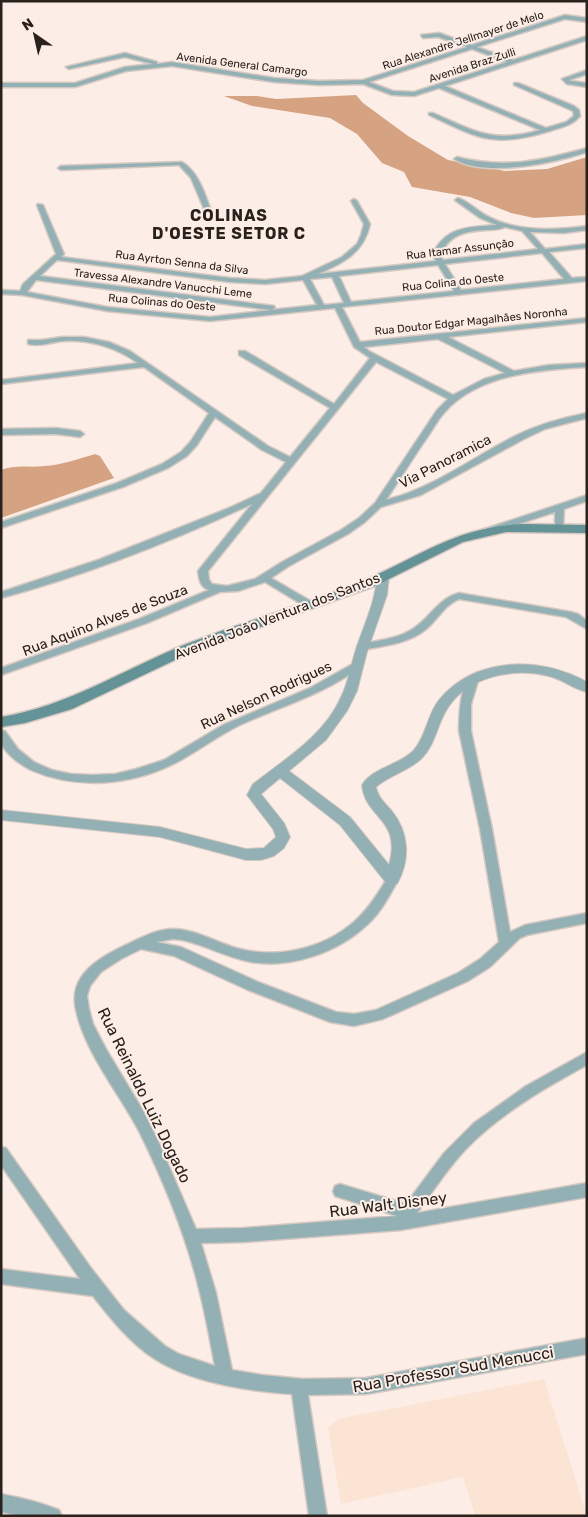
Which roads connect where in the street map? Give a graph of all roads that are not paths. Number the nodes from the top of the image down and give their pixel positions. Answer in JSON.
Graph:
{"nodes":[{"id":1,"x":587,"y":20,"type":"edge"},
{"id":2,"x":423,"y":36,"type":"dead end"},
{"id":3,"x":587,"y":38,"type":"edge"},
{"id":4,"x":472,"y":48,"type":"junction"},
{"id":5,"x":512,"y":62,"type":"junction"},
{"id":6,"x":161,"y":65,"type":"junction"},
{"id":7,"x":69,"y":67,"type":"dead end"},
{"id":8,"x":587,"y":72,"type":"edge"},
{"id":9,"x":364,"y":82,"type":"junction"},
{"id":10,"x":516,"y":84,"type":"dead end"},
{"id":11,"x":1,"y":85,"type":"edge"},
{"id":12,"x":587,"y":85,"type":"edge"},
{"id":13,"x":440,"y":86,"type":"junction"},
{"id":14,"x":431,"y":114,"type":"dead end"},
{"id":15,"x":545,"y":130,"type":"junction"},
{"id":16,"x":587,"y":150,"type":"edge"},
{"id":17,"x":457,"y":159,"type":"dead end"},
{"id":18,"x":61,"y":168,"type":"dead end"},
{"id":19,"x":458,"y":200,"type":"dead end"},
{"id":20,"x":354,"y":201,"type":"dead end"},
{"id":21,"x":40,"y":205,"type":"dead end"},
{"id":22,"x":210,"y":216,"type":"dead end"},
{"id":23,"x":514,"y":226,"type":"junction"},
{"id":24,"x":587,"y":228,"type":"edge"},
{"id":25,"x":524,"y":229,"type":"junction"},
{"id":26,"x":587,"y":246,"type":"edge"},
{"id":27,"x":544,"y":251,"type":"junction"},
{"id":28,"x":56,"y":258,"type":"junction"},
{"id":29,"x":440,"y":264,"type":"junction"},
{"id":30,"x":335,"y":274,"type":"junction"},
{"id":31,"x":305,"y":277,"type":"junction"},
{"id":32,"x":35,"y":278,"type":"junction"},
{"id":33,"x":587,"y":279,"type":"edge"},
{"id":34,"x":570,"y":281,"type":"junction"},
{"id":35,"x":1,"y":292,"type":"edge"},
{"id":36,"x":22,"y":293,"type":"junction"},
{"id":37,"x":459,"y":293,"type":"junction"},
{"id":38,"x":348,"y":304,"type":"junction"},
{"id":39,"x":337,"y":306,"type":"junction"},
{"id":40,"x":322,"y":307,"type":"junction"},
{"id":41,"x":287,"y":310,"type":"junction"},
{"id":42,"x":587,"y":320,"type":"edge"},
{"id":43,"x":438,"y":336,"type":"junction"},
{"id":44,"x":31,"y":342,"type":"dead end"},
{"id":45,"x":358,"y":346,"type":"junction"},
{"id":46,"x":242,"y":353,"type":"dead end"},
{"id":47,"x":374,"y":358,"type":"junction"},
{"id":48,"x":146,"y":364,"type":"junction"},
{"id":49,"x":587,"y":365,"type":"edge"},
{"id":50,"x":513,"y":374,"type":"junction"},
{"id":51,"x":1,"y":382,"type":"edge"},
{"id":52,"x":452,"y":398,"type":"junction"},
{"id":53,"x":335,"y":408,"type":"junction"},
{"id":54,"x":214,"y":412,"type":"junction"},
{"id":55,"x":587,"y":415,"type":"edge"},
{"id":56,"x":1,"y":432,"type":"edge"},
{"id":57,"x":80,"y":434,"type":"dead end"},
{"id":58,"x":292,"y":462,"type":"junction"},
{"id":59,"x":268,"y":493,"type":"junction"},
{"id":60,"x":587,"y":498,"type":"edge"},
{"id":61,"x":378,"y":505,"type":"junction"},
{"id":62,"x":559,"y":508,"type":"junction"},
{"id":63,"x":1,"y":524,"type":"edge"},
{"id":64,"x":560,"y":528,"type":"junction"},
{"id":65,"x":587,"y":529,"type":"edge"},
{"id":66,"x":485,"y":532,"type":"junction"},
{"id":67,"x":383,"y":577,"type":"junction"},
{"id":68,"x":265,"y":578,"type":"junction"},
{"id":69,"x":217,"y":590,"type":"junction"},
{"id":70,"x":1,"y":595,"type":"edge"},
{"id":71,"x":310,"y":605,"type":"junction"},
{"id":72,"x":574,"y":616,"type":"junction"},
{"id":73,"x":587,"y":619,"type":"edge"},
{"id":74,"x":587,"y":626,"type":"edge"},
{"id":75,"x":362,"y":646,"type":"junction"},
{"id":76,"x":356,"y":664,"type":"junction"},
{"id":77,"x":1,"y":672,"type":"edge"},
{"id":78,"x":474,"y":678,"type":"junction"},
{"id":79,"x":587,"y":688,"type":"edge"},
{"id":80,"x":1,"y":722,"type":"edge"},
{"id":81,"x":1,"y":734,"type":"edge"},
{"id":82,"x":281,"y":772,"type":"junction"},
{"id":83,"x":1,"y":815,"type":"edge"},
{"id":84,"x":392,"y":880,"type":"junction"},
{"id":85,"x":587,"y":918,"type":"edge"},
{"id":86,"x":506,"y":943,"type":"junction"},
{"id":87,"x":141,"y":944,"type":"junction"},
{"id":88,"x":587,"y":1058,"type":"edge"},
{"id":89,"x":1,"y":1153,"type":"edge"},
{"id":90,"x":587,"y":1190,"type":"edge"},
{"id":91,"x":340,"y":1191,"type":"dead end"},
{"id":92,"x":406,"y":1217,"type":"junction"},
{"id":93,"x":191,"y":1236,"type":"junction"},
{"id":94,"x":1,"y":1276,"type":"edge"},
{"id":95,"x":95,"y":1289,"type":"junction"},
{"id":96,"x":587,"y":1346,"type":"edge"},
{"id":97,"x":225,"y":1377,"type":"junction"},
{"id":98,"x":299,"y":1388,"type":"junction"},
{"id":99,"x":1,"y":1503,"type":"edge"},
{"id":100,"x":53,"y":1516,"type":"edge"},
{"id":101,"x":318,"y":1516,"type":"edge"}],
"edges":[{"from":1,"to":4,"type":"street","name":"Rua Alexandre Jellmayer de Melo"},
{"from":2,"to":4,"type":"street"},
{"from":3,"to":5,"type":"street","name":"Avenida Braz Zulli"},
{"from":4,"to":5,"type":"street"},
{"from":4,"to":9,"type":"street","name":"Rua Alexandre Jellmayer de Melo"},
{"from":5,"to":13,"type":"street","name":"Avenida Braz Zulli"},
{"from":6,"to":7,"type":"street"},
{"from":6,"to":9,"type":"street","name":"Avenida General Camargo"},
{"from":6,"to":11,"type":"street","name":"Avenida General Camargo"},
{"from":8,"to":12,"type":"street"},
{"from":9,"to":13,"type":"street","name":"Avenida Braz Zulli"},
{"from":10,"to":15,"type":"street"},
{"from":13,"to":15,"type":"street"},
{"from":14,"to":15,"type":"street"},
{"from":16,"to":17,"type":"street"},
{"from":18,"to":22,"type":"street"},
{"from":19,"to":23,"type":"street"},
{"from":20,"to":31,"type":"street"},
{"from":21,"to":28,"type":"street"},
{"from":23,"to":25,"type":"street"},
{"from":23,"to":29,"type":"street"},
{"from":24,"to":25,"type":"street"},
{"from":25,"to":27,"type":"street"},
{"from":26,"to":27,"type":"street","name":"Rua Itamar Assunção"},
{"from":27,"to":29,"type":"street","name":"Rua Itamar Assunção"},
{"from":27,"to":34,"type":"street"},
{"from":28,"to":31,"type":"street","name":"Rua Ayrton Senna da Silva"},
{"from":28,"to":32,"type":"street"},
{"from":29,"to":30,"type":"street","name":"Rua Itamar Assunção"},
{"from":29,"to":37,"type":"street"},
{"from":30,"to":31,"type":"street","name":"Rua Ayrton Senna da Silva"},
{"from":30,"to":38,"type":"street"},
{"from":31,"to":40,"type":"street"},
{"from":32,"to":36,"type":"street"},
{"from":32,"to":41,"type":"street","name":"Travessa Alexandre Vanucchi Leme"},
{"from":33,"to":34,"type":"street","name":"Rua Colina do Oeste"},
{"from":34,"to":37,"type":"street","name":"Rua Colina do Oeste"},
{"from":35,"to":36,"type":"street","name":"Rua Colinas do Oeste"},
{"from":36,"to":41,"type":"street","name":"Rua Colinas do Oeste"},
{"from":37,"to":38,"type":"street","name":"Rua Colina do Oeste"},
{"from":38,"to":39,"type":"street","name":"Rua Colina do Oeste"},
{"from":39,"to":40,"type":"street","name":"Rua Colina do Oeste"},
{"from":39,"to":45,"type":"street"},
{"from":40,"to":41,"type":"street","name":"Rua Colinas do Oeste"},
{"from":42,"to":43,"type":"street","name":"Rua Doutor Edgar Magalhães Noronha"},
{"from":43,"to":45,"type":"street","name":"Rua Doutor Edgar Magalhães Noronha"},
{"from":43,"to":50,"type":"street"},
{"from":44,"to":48,"type":"street"},
{"from":45,"to":47,"type":"street"},
{"from":46,"to":53,"type":"street"},
{"from":47,"to":52,"type":"street"},
{"from":47,"to":53,"type":"street"},
{"from":48,"to":51,"type":"street"},
{"from":48,"to":54,"type":"street"},
{"from":49,"to":50,"type":"street"},
{"from":50,"to":52,"type":"street"},
{"from":52,"to":61,"type":"street"},
{"from":53,"to":58,"type":"street"},
{"from":54,"to":58,"type":"street"},
{"from":54,"to":63,"type":"street"},
{"from":55,"to":61,"type":"street","name":"Via Panoramica"},
{"from":56,"to":57,"type":"street"},
{"from":58,"to":59,"type":"street"},
{"from":59,"to":69,"type":"street"},
{"from":59,"to":70,"type":"street"},
{"from":60,"to":62,"type":"street"},
{"from":61,"to":68,"type":"street","name":"Via Panoramica"},
{"from":62,"to":64,"type":"street"},
{"from":62,"to":66,"type":"street"},
{"from":64,"to":65,"type":"main road","name":"Avenida João Ventura dos Santos"},
{"from":64,"to":66,"type":"main road","name":"Avenida João Ventura dos Santos"},
{"from":66,"to":67,"type":"main road","name":"Avenida João Ventura dos Santos"},
{"from":67,"to":71,"type":"main road","name":"Avenida João Ventura dos Santos"},
{"from":67,"to":75,"type":"street"},
{"from":68,"to":69,"type":"street","name":"Rua Aquino Alves de Souza"},
{"from":68,"to":71,"type":"street"},
{"from":69,"to":77,"type":"street","name":"Rua Aquino Alves de Souza"},
{"from":71,"to":80,"type":"main road","name":"Avenida João Ventura dos Santos"},
{"from":72,"to":73,"type":"street"},
{"from":72,"to":74,"type":"street"},
{"from":72,"to":75,"type":"street"},
{"from":75,"to":76,"type":"street"},
{"from":76,"to":81,"type":"street","name":"Rua Nelson Rodrigues"},
{"from":76,"to":82,"type":"street"},
{"from":78,"to":79,"type":"street"},
{"from":78,"to":84,"type":"street"},
{"from":78,"to":86,"type":"street"},
{"from":82,"to":83,"type":"street"},
{"from":82,"to":84,"type":"street"},
{"from":84,"to":87,"type":"street","name":"Rua Reinaldo Luiz Dogado"},
{"from":85,"to":86,"type":"street"},
{"from":86,"to":87,"type":"street"},
{"from":87,"to":93,"type":"street","name":"Rua Reinaldo Luiz Dogado"},
{"from":88,"to":92,"type":"street"},
{"from":89,"to":95,"type":"street","name":"Rua Professor Sud Menucci"},
{"from":90,"to":92,"type":"street","name":"Rua Walt Disney"},
{"from":91,"to":92,"type":"street"},
{"from":92,"to":93,"type":"street","name":"Rua Walt Disney"},
{"from":93,"to":97,"type":"street","name":"Rua Reinaldo Luiz Dogado"},
{"from":94,"to":95,"type":"street"},
{"from":95,"to":97,"type":"street","name":"Rua Professor Sud Menucci"},
{"from":96,"to":98,"type":"street","name":"Rua Professor Sud Menucci"},
{"from":97,"to":98,"type":"street","name":"Rua Professor Sud Menucci"},
{"from":98,"to":101,"type":"street"},
{"from":99,"to":100,"type":"street"}]}
